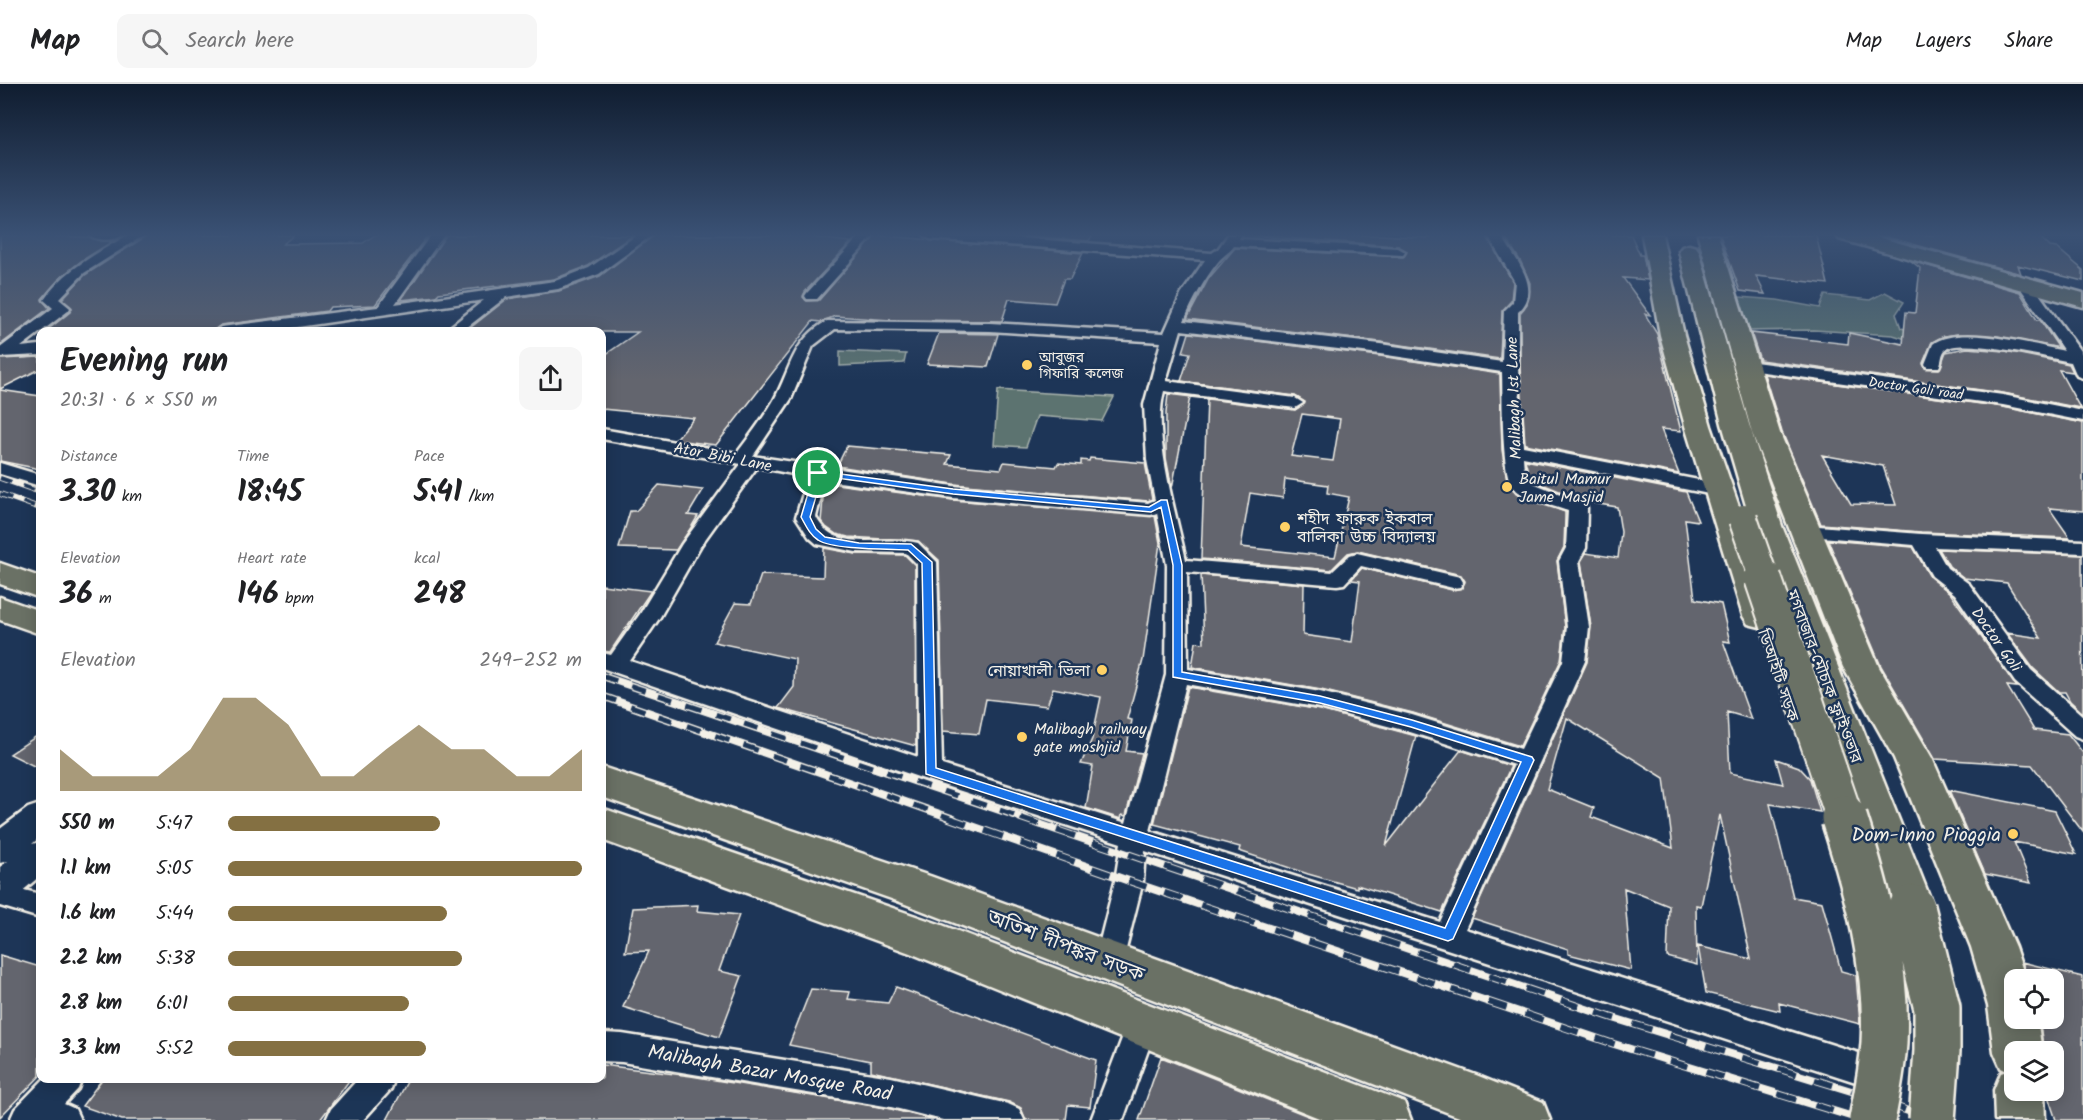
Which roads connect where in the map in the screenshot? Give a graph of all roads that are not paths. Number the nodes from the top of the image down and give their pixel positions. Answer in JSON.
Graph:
{"nodes":[{"id":1,"x":64,"y":283,"type":"edge"},
{"id":2,"x":404,"y":283,"type":"edge"},
{"id":3,"x":563,"y":283,"type":"edge"},
{"id":4,"x":824,"y":283,"type":"edge"},
{"id":5,"x":1196,"y":283,"type":"edge"},
{"id":6,"x":1522,"y":283,"type":"edge"},
{"id":7,"x":1662,"y":283,"type":"edge"},
{"id":8,"x":1676,"y":283,"type":"edge"},
{"id":9,"x":1698,"y":283,"type":"edge"},
{"id":10,"x":1722,"y":283,"type":"edge"},
{"id":11,"x":2024,"y":283,"type":"edge"},
{"id":12,"x":2025,"y":283,"type":"edge"},
{"id":13,"x":2044,"y":283,"type":"edge"},
{"id":14,"x":503,"y":292,"type":"junction"},
{"id":15,"x":2083,"y":294,"type":"edge"},
{"id":16,"x":812,"y":296,"type":"dead end"},
{"id":17,"x":2083,"y":300,"type":"edge"},
{"id":18,"x":383,"y":310,"type":"junction"},
{"id":19,"x":37,"y":327,"type":"edge"},
{"id":20,"x":258,"y":327,"type":"edge"},
{"id":21,"x":458,"y":327,"type":"edge"},
{"id":22,"x":36,"y":328,"type":"edge"},
{"id":23,"x":1173,"y":332,"type":"junction"},
{"id":24,"x":36,"y":350,"type":"edge"},
{"id":25,"x":1,"y":353,"type":"edge"},
{"id":26,"x":1933,"y":364,"type":"dead end"},
{"id":27,"x":2080,"y":365,"type":"edge"},
{"id":28,"x":1747,"y":366,"type":"junction"},
{"id":29,"x":1510,"y":368,"type":"junction"},
{"id":30,"x":1156,"y":385,"type":"junction"},
{"id":31,"x":1295,"y":403,"type":"dead end"},
{"id":32,"x":2083,"y":416,"type":"edge"},
{"id":33,"x":606,"y":435,"type":"edge"},
{"id":34,"x":1513,"y":450,"type":"junction"},
{"id":35,"x":746,"y":460,"type":"junction"},
{"id":36,"x":0,"y":468,"type":"edge"},
{"id":37,"x":818,"y":473,"type":"junction"},
{"id":38,"x":36,"y":480,"type":"edge"},
{"id":39,"x":1719,"y":490,"type":"junction"},
{"id":40,"x":1164,"y":502,"type":"junction"},
{"id":41,"x":1805,"y":531,"type":"junction"},
{"id":42,"x":1921,"y":540,"type":"junction"},
{"id":43,"x":2083,"y":547,"type":"edge"},
{"id":44,"x":1177,"y":565,"type":"junction"},
{"id":45,"x":0,"y":573,"type":"edge"},
{"id":46,"x":1453,"y":582,"type":"dead end"},
{"id":47,"x":36,"y":586,"type":"edge"},
{"id":48,"x":0,"y":608,"type":"edge"},
{"id":49,"x":36,"y":622,"type":"edge"},
{"id":50,"x":609,"y":662,"type":"edge"},
{"id":51,"x":1177,"y":675,"type":"junction"},
{"id":52,"x":2083,"y":730,"type":"edge"},
{"id":53,"x":1528,"y":760,"type":"junction"},
{"id":54,"x":930,"y":771,"type":"junction"},
{"id":55,"x":606,"y":783,"type":"edge"},
{"id":56,"x":36,"y":821,"type":"edge"},
{"id":57,"x":606,"y":825,"type":"edge"},
{"id":58,"x":1137,"y":836,"type":"junction"},
{"id":59,"x":0,"y":849,"type":"edge"},
{"id":60,"x":36,"y":859,"type":"edge"},
{"id":61,"x":0,"y":888,"type":"edge"},
{"id":62,"x":0,"y":895,"type":"edge"},
{"id":63,"x":36,"y":905,"type":"edge"},
{"id":64,"x":1448,"y":935,"type":"junction"},
{"id":65,"x":1109,"y":962,"type":"junction"},
{"id":66,"x":1142,"y":1025,"type":"junction"},
{"id":67,"x":2016,"y":1041,"type":"edge"},
{"id":68,"x":606,"y":1047,"type":"edge"},
{"id":69,"x":1868,"y":1071,"type":"junction"},
{"id":70,"x":64,"y":1083,"type":"edge"},
{"id":71,"x":375,"y":1083,"type":"edge"},
{"id":72,"x":2019,"y":1101,"type":"edge"},
{"id":73,"x":42,"y":1117,"type":"edge"},
{"id":74,"x":342,"y":1120,"type":"edge"},
{"id":75,"x":1008,"y":1120,"type":"edge"},
{"id":76,"x":1107,"y":1120,"type":"edge"},
{"id":77,"x":1386,"y":1120,"type":"edge"},
{"id":78,"x":1525,"y":1120,"type":"edge"},
{"id":79,"x":1857,"y":1120,"type":"edge"},
{"id":80,"x":1872,"y":1120,"type":"edge"},
{"id":81,"x":1932,"y":1120,"type":"edge"},
{"id":82,"x":2020,"y":1120,"type":"edge"}],
"edges":[{"from":1,"to":19,"type":"street"},
{"from":2,"to":18,"type":"street"},
{"from":3,"to":14,"type":"street"},
{"from":4,"to":16,"type":"street"},
{"from":5,"to":23,"type":"street"},
{"from":6,"to":29,"type":"street","name":"Malibagh 1st Lane"},
{"from":7,"to":39,"type":"main road","name":"ডিআইটি সড়ক"},
{"from":8,"to":80,"type":"main road","name":"মগবাজার-মৌচাক ফ্লাইওভার","bridge":true},
{"from":9,"to":81,"type":"main road","name":"মগবাজার-মৌচাক ফ্লাইওভার","bridge":true},
{"from":10,"to":28,"type":"main road"},
{"from":11,"to":27,"type":"street"},
{"from":12,"to":17,"type":"main road"},
{"from":13,"to":15,"type":"main road"},
{"from":14,"to":18,"type":"street"},
{"from":14,"to":21,"type":"street"},
{"from":18,"to":20,"type":"street"},
{"from":22,"to":25,"type":"street"},
{"from":23,"to":29,"type":"street"},
{"from":23,"to":30,"type":"street"},
{"from":23,"to":35,"type":"street"},
{"from":24,"to":25,"type":"street"},
{"from":26,"to":27,"type":"street"},
{"from":28,"to":32,"type":"street","name":"Doctor Goli road"},
{"from":28,"to":41,"type":"main road"},
{"from":29,"to":34,"type":"street","name":"Malibagh 1st Lane"},
{"from":30,"to":31,"type":"street"},
{"from":30,"to":40,"type":"street"},
{"from":33,"to":35,"type":"street","name":"Ator Bibi Lane"},
{"from":34,"to":39,"type":"street"},
{"from":34,"to":53,"type":"street","name":"Malibagh 1st Lane"},
{"from":35,"to":37,"type":"street","name":"Ator Bibi Lane"},
{"from":35,"to":50,"type":"street"},
{"from":36,"to":38,"type":"street"},
{"from":37,"to":40,"type":"street","name":"Ator Bibi Lane"},
{"from":37,"to":54,"type":"street"},
{"from":39,"to":69,"type":"main road","name":"ডিআইটি সড়ক"},
{"from":40,"to":44,"type":"street"},
{"from":41,"to":42,"type":"street"},
{"from":41,"to":67,"type":"main road"},
{"from":42,"to":43,"type":"street"},
{"from":42,"to":52,"type":"street","name":"Doctor Goli"},
{"from":44,"to":46,"type":"street"},
{"from":44,"to":51,"type":"street"},
{"from":45,"to":47,"type":"main road"},
{"from":48,"to":49,"type":"main road"},
{"from":50,"to":54,"type":"street"},
{"from":51,"to":53,"type":"street"},
{"from":51,"to":58,"type":"street"},
{"from":53,"to":64,"type":"street","name":"Malibagh 1st Lane"},
{"from":54,"to":58,"type":"street"},
{"from":55,"to":65,"type":"main road","name":"অতিশ দীপঙ্কর সড়ক"},
{"from":56,"to":59,"type":"street"},
{"from":57,"to":66,"type":"main road"},
{"from":58,"to":64,"type":"street"},
{"from":58,"to":65,"type":"street"},
{"from":60,"to":61,"type":"street"},
{"from":62,"to":63,"type":"street"},
{"from":64,"to":69,"type":"street"},
{"from":65,"to":78,"type":"main road","name":"অতিশ দীপঙ্কর সড়ক"},
{"from":66,"to":76,"type":"street"},
{"from":66,"to":77,"type":"main road"},
{"from":68,"to":75,"type":"street","name":"Malibagh Bazar Mosque Road"},
{"from":69,"to":79,"type":"main road","name":"ডিআইটি সড়ক"},
{"from":70,"to":73,"type":"street"},
{"from":71,"to":74,"type":"street"},
{"from":72,"to":82,"type":"main road"}]}
